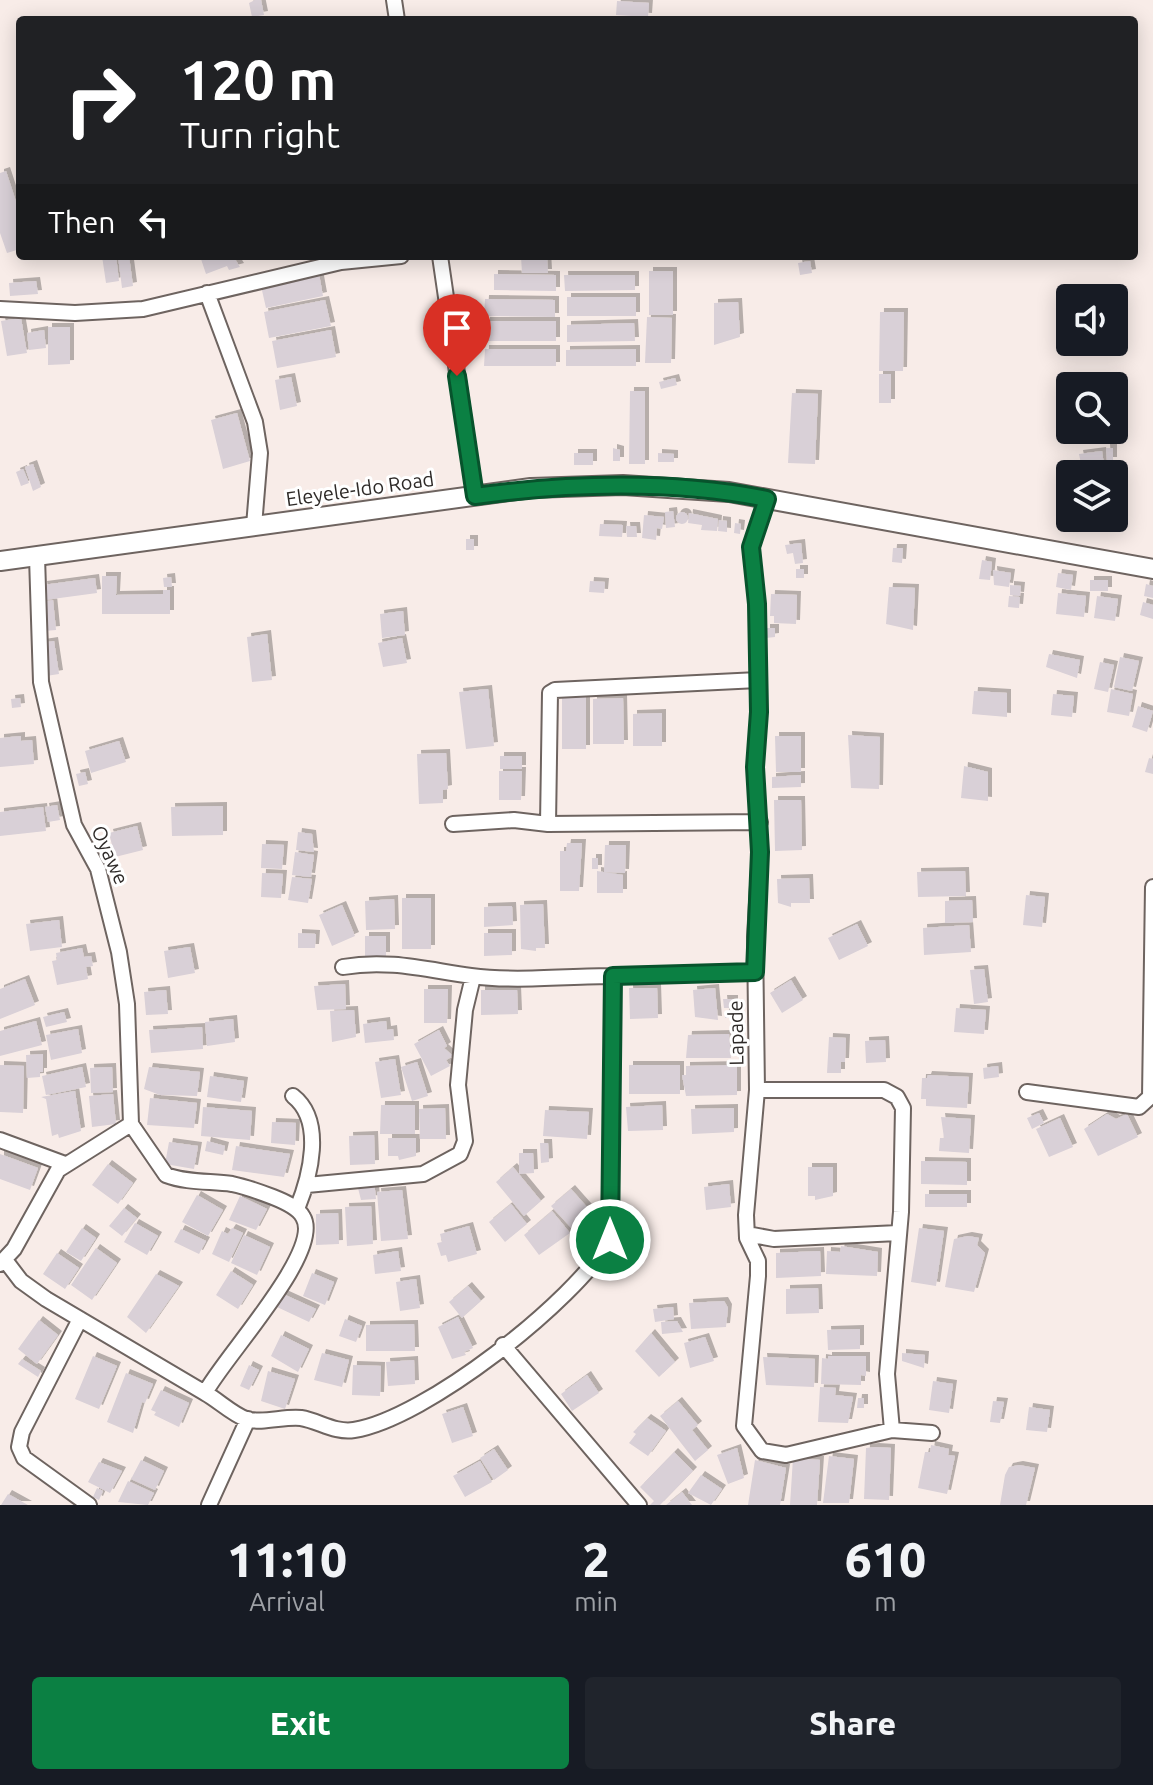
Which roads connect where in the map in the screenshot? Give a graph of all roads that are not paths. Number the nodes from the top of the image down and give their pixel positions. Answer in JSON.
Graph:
{"nodes":[{"id":1,"x":361,"y":260,"type":"edge"},
{"id":2,"x":441,"y":260,"type":"edge"},
{"id":3,"x":207,"y":293,"type":"junction"},
{"id":4,"x":0,"y":309,"type":"edge"},
{"id":5,"x":475,"y":496,"type":"junction"},
{"id":6,"x":767,"y":499,"type":"junction"},
{"id":7,"x":254,"y":526,"type":"junction"},
{"id":8,"x":37,"y":557,"type":"junction"},
{"id":9,"x":0,"y":561,"type":"edge"},
{"id":10,"x":1153,"y":569,"type":"edge"},
{"id":11,"x":758,"y":680,"type":"junction"},
{"id":12,"x":760,"y":822,"type":"junction"},
{"id":13,"x":453,"y":824,"type":"dead end"},
{"id":14,"x":548,"y":824,"type":"junction"},
{"id":15,"x":1153,"y":887,"type":"edge"},
{"id":16,"x":343,"y":967,"type":"dead end"},
{"id":17,"x":755,"y":972,"type":"junction"},
{"id":18,"x":613,"y":976,"type":"junction"},
{"id":19,"x":473,"y":977,"type":"junction"},
{"id":20,"x":757,"y":1090,"type":"junction"},
{"id":21,"x":1027,"y":1092,"type":"dead end"},
{"id":22,"x":293,"y":1096,"type":"dead end"},
{"id":23,"x":131,"y":1124,"type":"junction"},
{"id":24,"x":0,"y":1140,"type":"edge"},
{"id":25,"x":65,"y":1164,"type":"junction"},
{"id":26,"x":307,"y":1185,"type":"junction"},
{"id":27,"x":297,"y":1209,"type":"junction"},
{"id":28,"x":898,"y":1233,"type":"junction"},
{"id":29,"x":747,"y":1234,"type":"junction"},
{"id":30,"x":2,"y":1262,"type":"edge"},
{"id":31,"x":80,"y":1319,"type":"junction"},
{"id":32,"x":503,"y":1345,"type":"junction"},
{"id":33,"x":205,"y":1393,"type":"junction"},
{"id":34,"x":248,"y":1419,"type":"junction"},
{"id":35,"x":892,"y":1430,"type":"junction"},
{"id":36,"x":932,"y":1433,"type":"dead end"},
{"id":37,"x":89,"y":1505,"type":"edge"},
{"id":38,"x":209,"y":1505,"type":"edge"},
{"id":39,"x":639,"y":1505,"type":"edge"}],
"edges":[{"from":1,"to":3,"type":"street"},
{"from":2,"to":5,"type":"street"},
{"from":3,"to":4,"type":"street"},
{"from":3,"to":7,"type":"street"},
{"from":5,"to":6,"type":"main road","name":"Eleyele-Ido Road"},
{"from":5,"to":7,"type":"main road","name":"Eleyele-Ido Road"},
{"from":6,"to":10,"type":"main road","name":"Eleyele-Ido Road"},
{"from":6,"to":11,"type":"street","name":"Lapade"},
{"from":7,"to":8,"type":"main road","name":"Eleyele-Ido Road"},
{"from":8,"to":9,"type":"main road","name":"Eleyele-Ido Road"},
{"from":8,"to":23,"type":"street","name":"Oyawe"},
{"from":11,"to":12,"type":"street","name":"Lapade"},
{"from":11,"to":14,"type":"street"},
{"from":12,"to":14,"type":"street"},
{"from":12,"to":17,"type":"street","name":"Lapade"},
{"from":13,"to":14,"type":"street"},
{"from":15,"to":21,"type":"street"},
{"from":16,"to":19,"type":"street"},
{"from":17,"to":18,"type":"street"},
{"from":17,"to":20,"type":"street","name":"Lapade"},
{"from":18,"to":19,"type":"street"},
{"from":18,"to":32,"type":"street"},
{"from":19,"to":26,"type":"street"},
{"from":20,"to":28,"type":"street"},
{"from":20,"to":29,"type":"street","name":"Lapade"},
{"from":22,"to":26,"type":"street"},
{"from":23,"to":25,"type":"street"},
{"from":23,"to":27,"type":"street"},
{"from":24,"to":25,"type":"street"},
{"from":25,"to":30,"type":"street"},
{"from":26,"to":27,"type":"street"},
{"from":27,"to":33,"type":"street"},
{"from":28,"to":29,"type":"street"},
{"from":28,"to":35,"type":"street"},
{"from":29,"to":35,"type":"street"},
{"from":30,"to":31,"type":"street"},
{"from":31,"to":33,"type":"street"},
{"from":31,"to":37,"type":"street"},
{"from":32,"to":34,"type":"street"},
{"from":32,"to":39,"type":"street"},
{"from":33,"to":34,"type":"street"},
{"from":34,"to":38,"type":"street"},
{"from":35,"to":36,"type":"street"}]}
